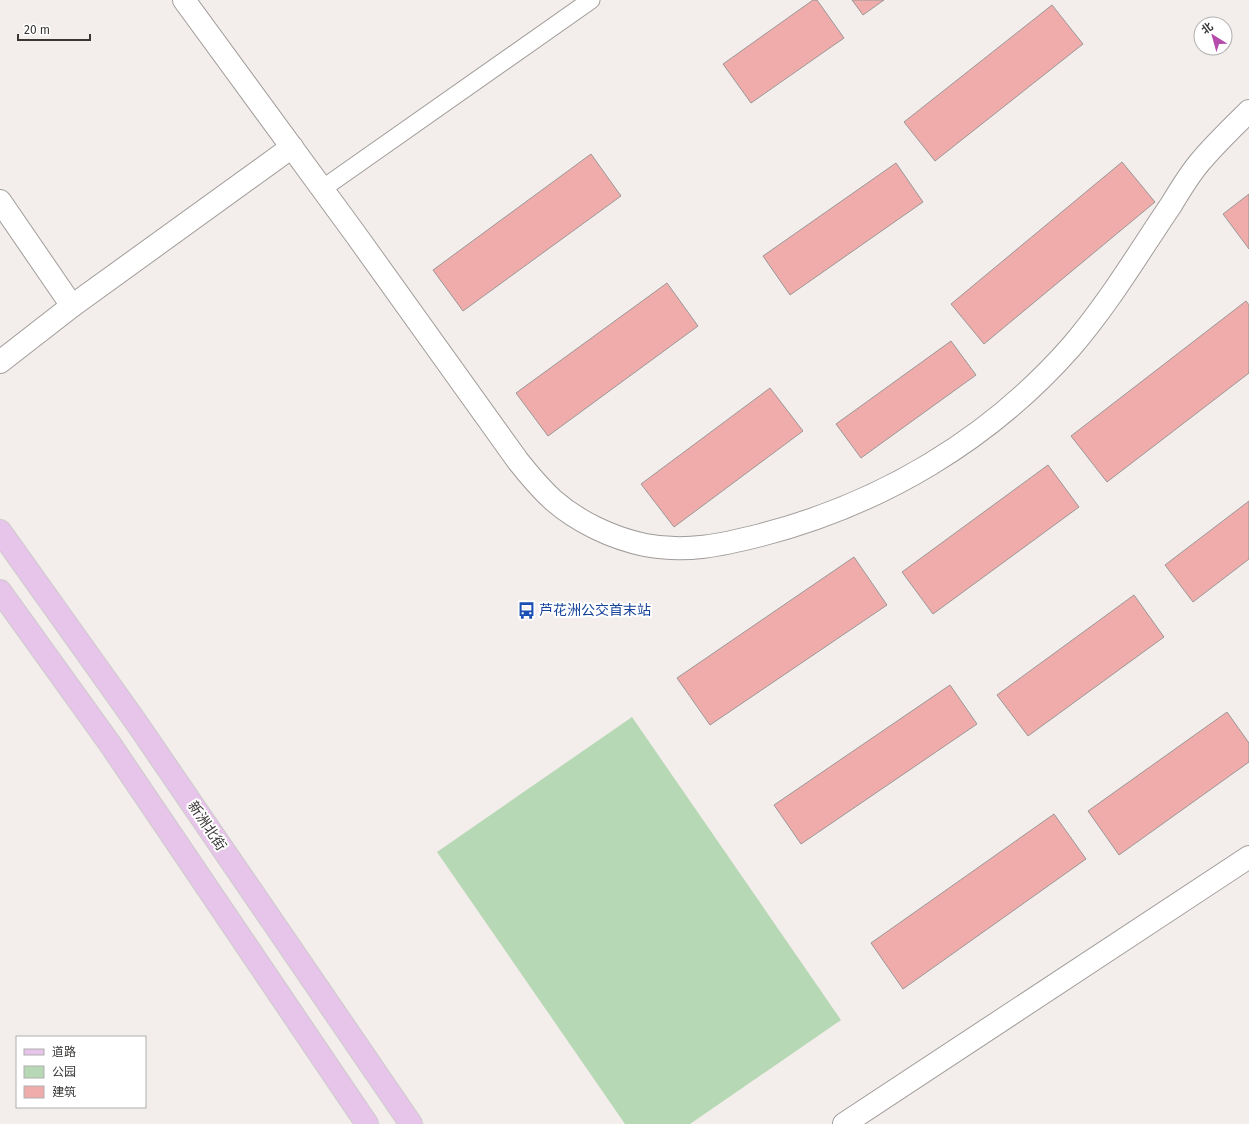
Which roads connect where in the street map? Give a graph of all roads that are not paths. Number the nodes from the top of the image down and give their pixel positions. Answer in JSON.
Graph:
{"nodes":[{"id":1,"x":184,"y":0,"type":"edge"},
{"id":2,"x":591,"y":0,"type":"edge"},
{"id":3,"x":1249,"y":111,"type":"edge"},
{"id":4,"x":292,"y":147,"type":"junction"},
{"id":5,"x":322,"y":189,"type":"junction"},
{"id":6,"x":0,"y":201,"type":"edge"},
{"id":7,"x":72,"y":306,"type":"junction"},
{"id":8,"x":0,"y":362,"type":"edge"},
{"id":9,"x":0,"y":531,"type":"edge"},
{"id":10,"x":0,"y":591,"type":"edge"},
{"id":11,"x":1249,"y":857,"type":"edge"},
{"id":12,"x":367,"y":1124,"type":"edge"},
{"id":13,"x":411,"y":1124,"type":"edge"},
{"id":14,"x":844,"y":1124,"type":"edge"}],
"edges":[{"from":1,"to":4,"type":"street"},
{"from":2,"to":5,"type":"street"},
{"from":3,"to":5,"type":"street"},
{"from":4,"to":5,"type":"street"},
{"from":4,"to":7,"type":"street"},
{"from":6,"to":7,"type":"street"},
{"from":7,"to":8,"type":"street"},
{"from":9,"to":13,"type":"main road","name":"新洲北街"},
{"from":10,"to":12,"type":"main road"},
{"from":11,"to":14,"type":"street"}]}
